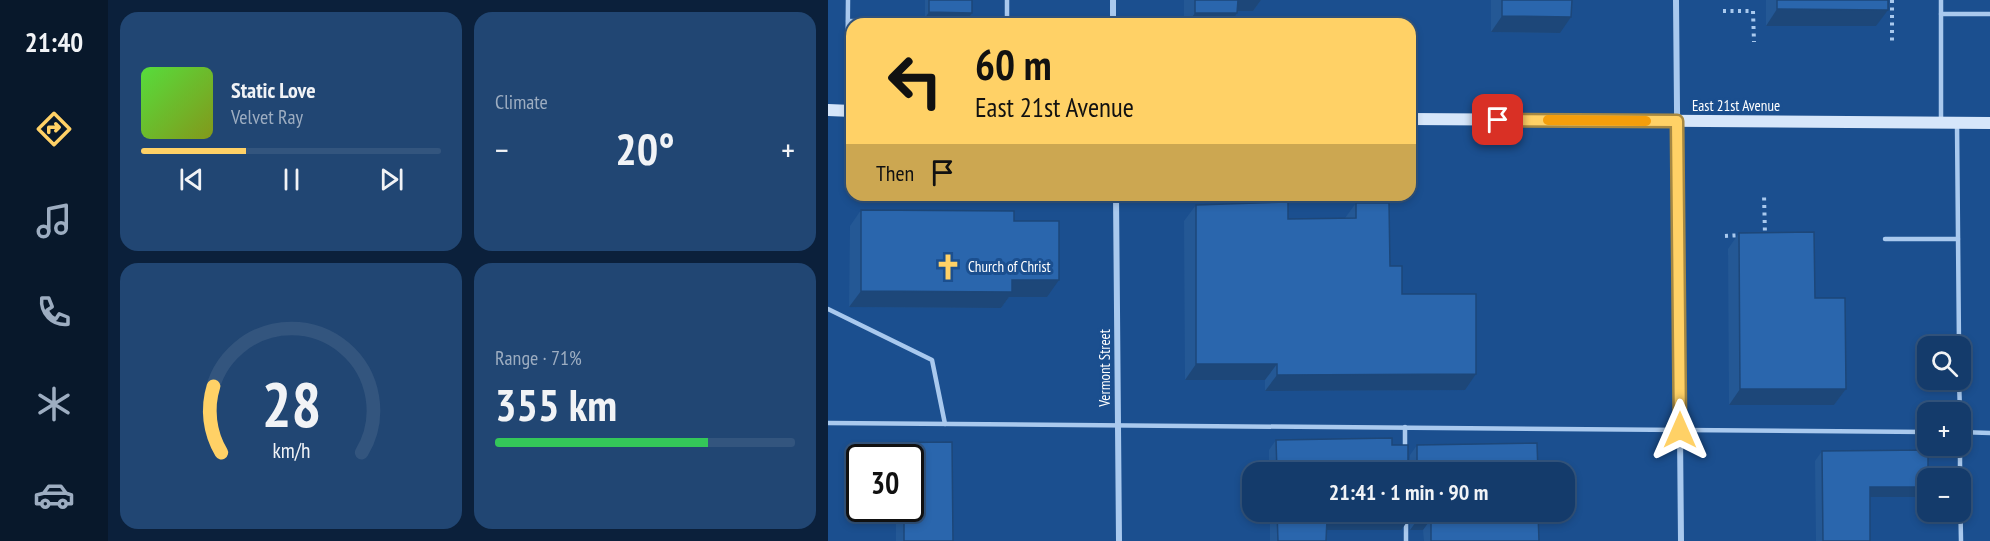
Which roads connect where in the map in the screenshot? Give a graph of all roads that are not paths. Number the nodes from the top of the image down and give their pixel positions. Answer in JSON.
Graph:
{"nodes":[{"id":1,"x":848,"y":0,"type":"edge"},
{"id":2,"x":1007,"y":0,"type":"edge"},
{"id":3,"x":1113,"y":0,"type":"edge"},
{"id":4,"x":1676,"y":0,"type":"edge"},
{"id":5,"x":1941,"y":0,"type":"edge"},
{"id":6,"x":1941,"y":14,"type":"junction"},
{"id":7,"x":1990,"y":14,"type":"edge"},
{"id":8,"x":848,"y":18,"type":"edge"},
{"id":9,"x":1007,"y":18,"type":"edge"},
{"id":10,"x":1113,"y":18,"type":"edge"},
{"id":11,"x":828,"y":110,"type":"edge"},
{"id":12,"x":846,"y":111,"type":"edge"},
{"id":13,"x":1416,"y":119,"type":"edge"},
{"id":14,"x":1677,"y":121,"type":"junction"},
{"id":15,"x":1941,"y":123,"type":"junction"},
{"id":16,"x":1958,"y":123,"type":"junction"},
{"id":17,"x":1990,"y":123,"type":"edge"},
{"id":18,"x":1116,"y":201,"type":"edge"},
{"id":19,"x":1885,"y":239,"type":"dead end"},
{"id":20,"x":1958,"y":239,"type":"junction"},
{"id":21,"x":828,"y":309,"type":"edge"},
{"id":22,"x":1959,"y":336,"type":"edge"},
{"id":23,"x":828,"y":423,"type":"edge"},
{"id":24,"x":945,"y":424,"type":"junction"},
{"id":25,"x":1118,"y":425,"type":"junction"},
{"id":26,"x":1405,"y":428,"type":"junction"},
{"id":27,"x":1680,"y":430,"type":"junction"},
{"id":28,"x":1917,"y":432,"type":"edge"},
{"id":29,"x":1971,"y":432,"type":"edge"},
{"id":30,"x":1990,"y":433,"type":"edge"},
{"id":31,"x":1405,"y":461,"type":"edge"},
{"id":32,"x":1406,"y":522,"type":"edge"},
{"id":33,"x":1961,"y":522,"type":"edge"},
{"id":34,"x":1119,"y":541,"type":"edge"},
{"id":35,"x":1406,"y":541,"type":"edge"},
{"id":36,"x":1681,"y":541,"type":"edge"},
{"id":37,"x":1961,"y":541,"type":"edge"}],
"edges":[{"from":1,"to":8,"type":"lane"},
{"from":2,"to":9,"type":"lane"},
{"from":3,"to":10,"type":"street"},
{"from":4,"to":14,"type":"street"},
{"from":5,"to":6,"type":"lane"},
{"from":6,"to":7,"type":"lane"},
{"from":6,"to":15,"type":"lane"},
{"from":11,"to":12,"type":"street"},
{"from":13,"to":14,"type":"street","name":"East 21st Avenue"},
{"from":14,"to":15,"type":"street","name":"East 21st Avenue"},
{"from":14,"to":27,"type":"street"},
{"from":15,"to":16,"type":"street","name":"East 21st Avenue"},
{"from":16,"to":17,"type":"street","name":"East 21st Avenue"},
{"from":16,"to":20,"type":"lane"},
{"from":18,"to":25,"type":"street","name":"Vermont Street"},
{"from":19,"to":20,"type":"lane"},
{"from":20,"to":22,"type":"lane"},
{"from":21,"to":24,"type":"lane"},
{"from":23,"to":24,"type":"lane"},
{"from":24,"to":25,"type":"lane"},
{"from":25,"to":26,"type":"lane"},
{"from":25,"to":34,"type":"street","name":"Vermont Street"},
{"from":26,"to":27,"type":"lane"},
{"from":26,"to":31,"type":"lane"},
{"from":27,"to":28,"type":"lane"},
{"from":27,"to":36,"type":"street"},
{"from":29,"to":30,"type":"lane"},
{"from":32,"to":35,"type":"lane"},
{"from":33,"to":37,"type":"lane"}]}
